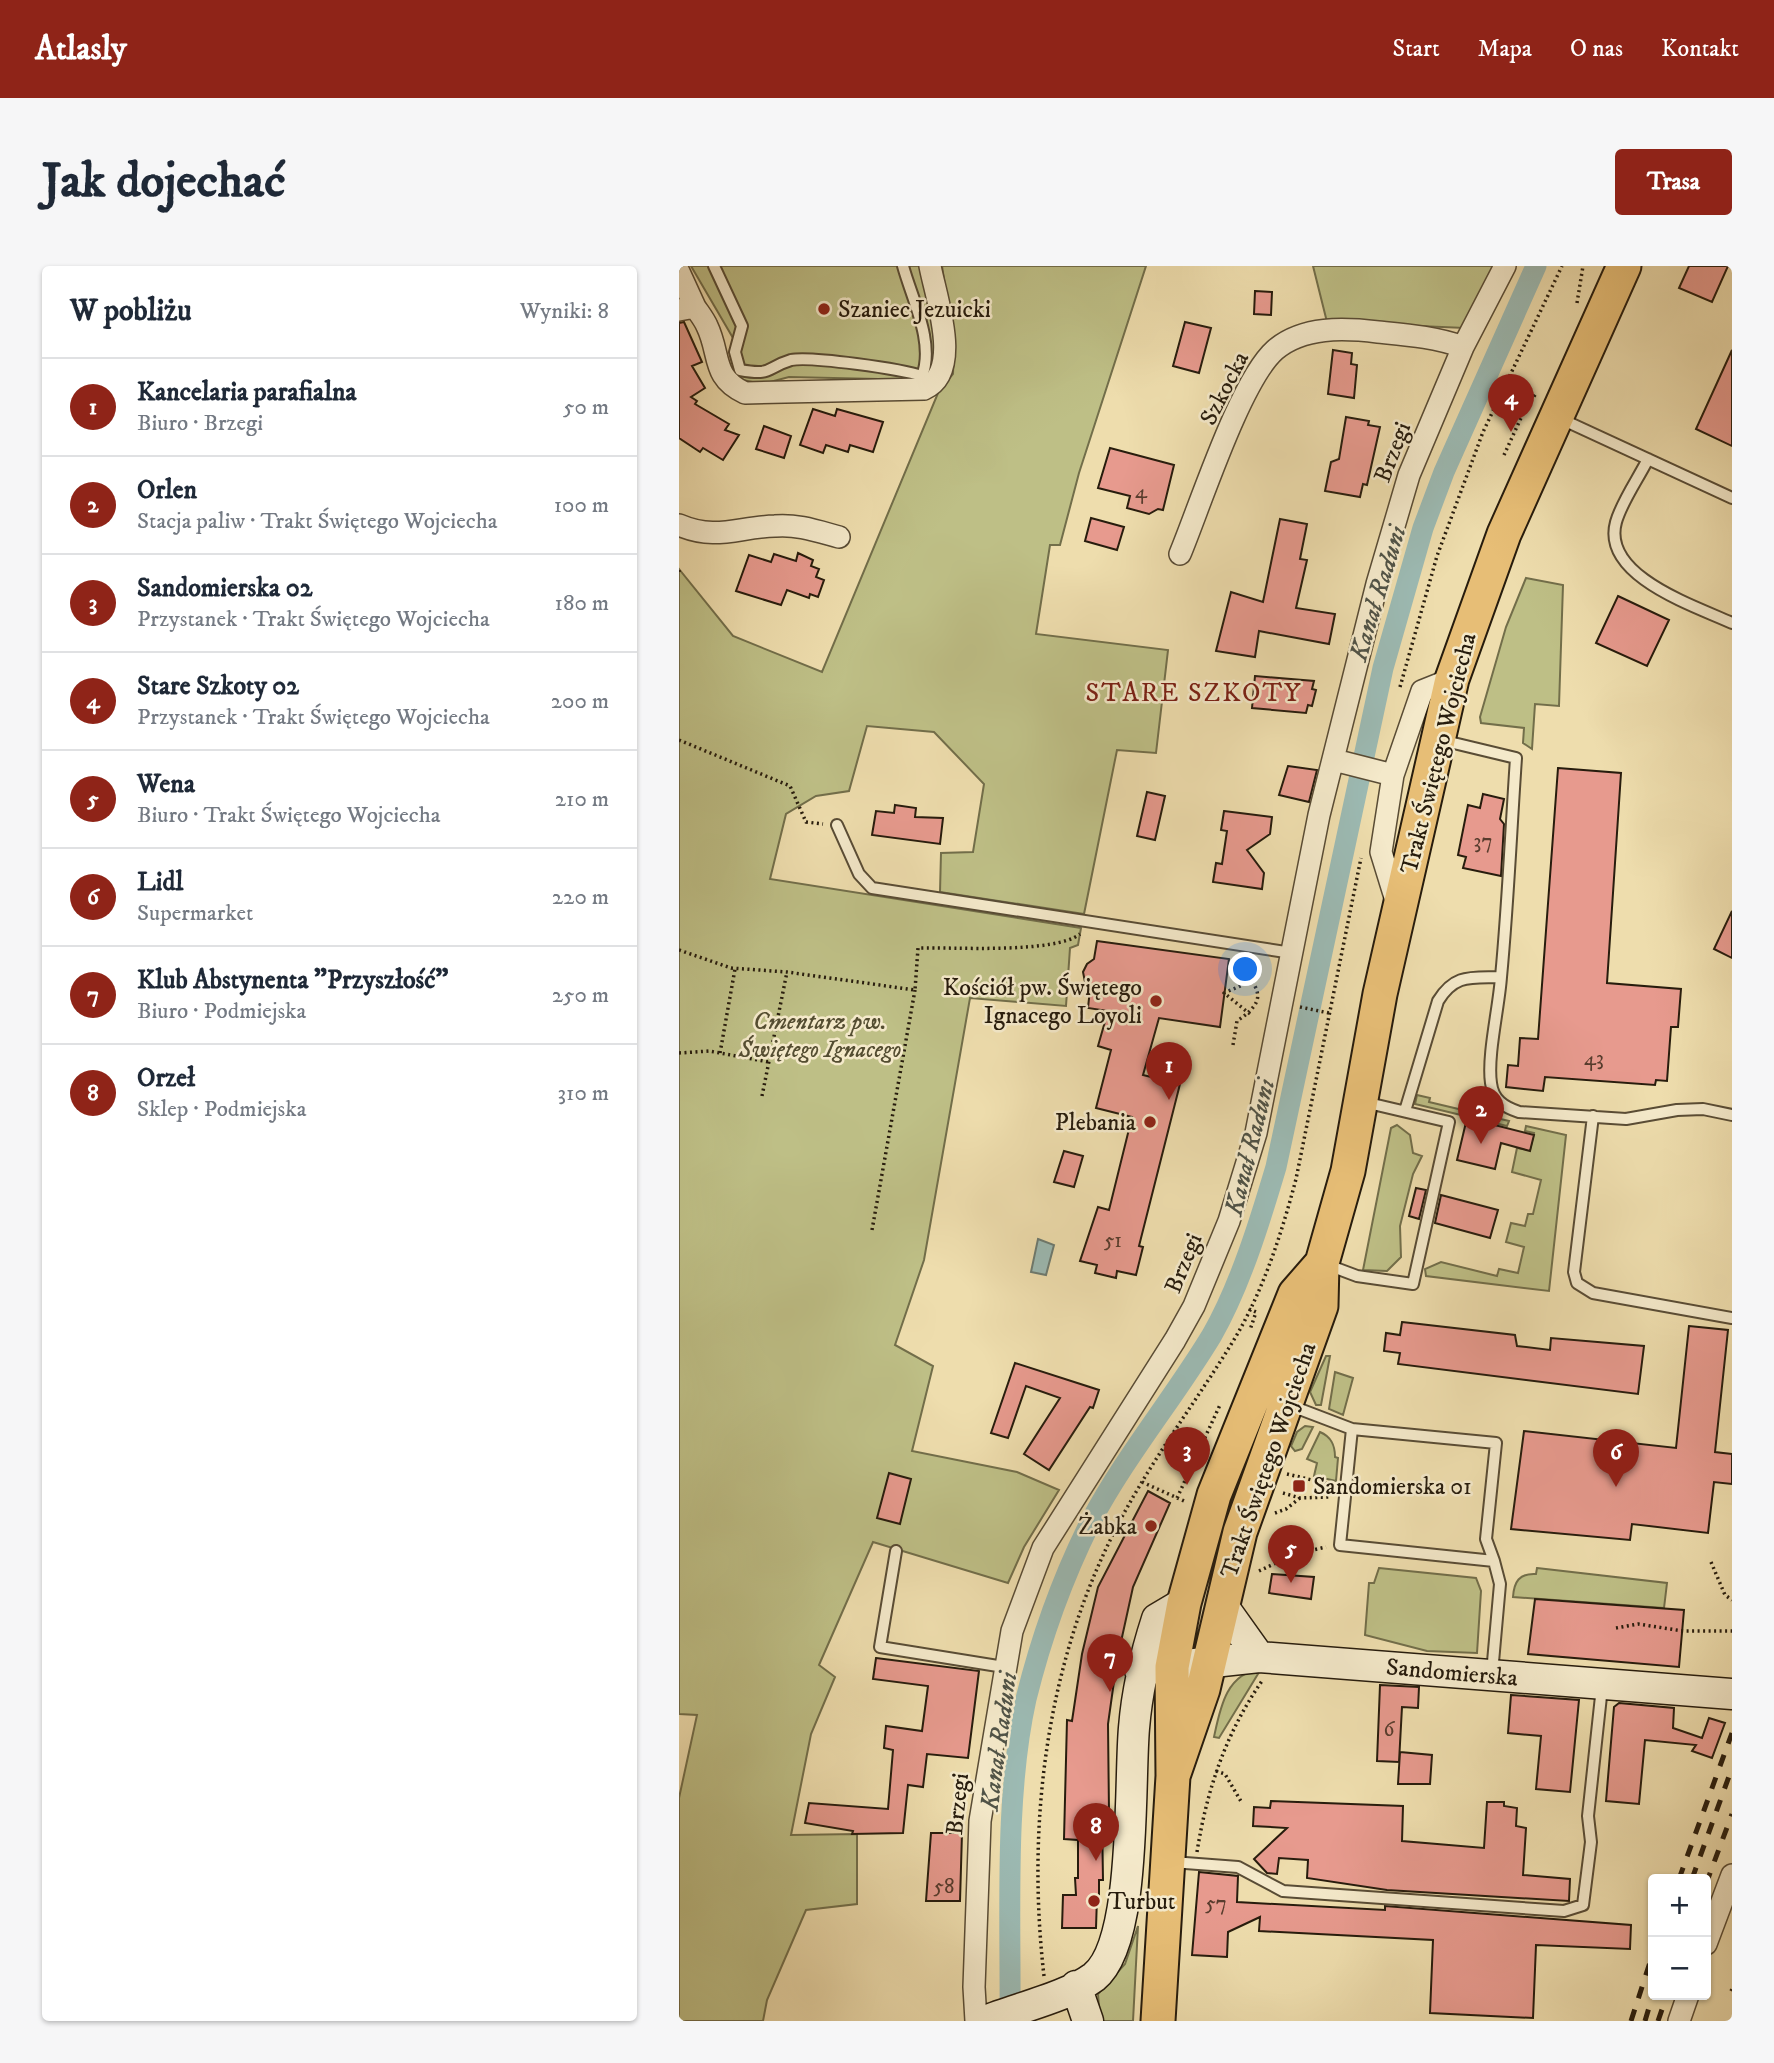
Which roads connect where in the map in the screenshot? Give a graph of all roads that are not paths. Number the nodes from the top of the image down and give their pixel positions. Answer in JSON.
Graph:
{"nodes":[{"id":1,"x":714,"y":266,"type":"edge"},
{"id":2,"x":903,"y":266,"type":"edge"},
{"id":3,"x":930,"y":266,"type":"edge"},
{"id":4,"x":1504,"y":266,"type":"edge"},
{"id":5,"x":1624,"y":266,"type":"edge"},
{"id":6,"x":679,"y":272,"type":"edge"},
{"id":7,"x":687,"y":309,"type":"edge"},
{"id":8,"x":1463,"y":346,"type":"junction"},
{"id":9,"x":1556,"y":417,"type":"junction"},
{"id":10,"x":1648,"y":459,"type":"junction"},
{"id":11,"x":1732,"y":498,"type":"edge"},
{"id":12,"x":679,"y":525,"type":"edge"},
{"id":13,"x":839,"y":537,"type":"dead end"},
{"id":14,"x":1180,"y":554,"type":"dead end"},
{"id":15,"x":1732,"y":623,"type":"edge"},
{"id":16,"x":1453,"y":679,"type":"junction"},
{"id":17,"x":1438,"y":739,"type":"junction"},
{"id":18,"x":1338,"y":761,"type":"junction"},
{"id":19,"x":1384,"y":773,"type":"junction"},
{"id":20,"x":837,"y":825,"type":"road end"},
{"id":21,"x":1399,"y":908,"type":"junction"},
{"id":22,"x":1292,"y":953,"type":"junction"},
{"id":23,"x":1501,"y":977,"type":"junction"},
{"id":24,"x":1361,"y":1101,"type":"junction"},
{"id":25,"x":1405,"y":1111,"type":"junction"},
{"id":26,"x":1732,"y":1115,"type":"edge"},
{"id":27,"x":1593,"y":1116,"type":"junction"},
{"id":28,"x":1322,"y":1263,"type":"junction"},
{"id":29,"x":1732,"y":1318,"type":"edge"},
{"id":30,"x":1284,"y":1404,"type":"junction"},
{"id":31,"x":1352,"y":1429,"type":"junction"},
{"id":32,"x":896,"y":1551,"type":"dead end"},
{"id":33,"x":1494,"y":1561,"type":"junction"},
{"id":34,"x":1222,"y":1605,"type":"junction"},
{"id":35,"x":1263,"y":1666,"type":"junction"},
{"id":36,"x":1004,"y":1667,"type":"junction"},
{"id":37,"x":1156,"y":1669,"type":"junction"},
{"id":38,"x":1492,"y":1675,"type":"junction"},
{"id":39,"x":1206,"y":1676,"type":"junction"},
{"id":40,"x":1602,"y":1684,"type":"junction"},
{"id":41,"x":1732,"y":1695,"type":"edge"},
{"id":42,"x":1173,"y":1776,"type":"junction"},
{"id":43,"x":1181,"y":1863,"type":"junction"},
{"id":44,"x":1732,"y":1875,"type":"edge"},
{"id":45,"x":1709,"y":1937,"type":"edge"},
{"id":46,"x":1076,"y":1986,"type":"junction"},
{"id":47,"x":1686,"y":2000,"type":"edge"},
{"id":48,"x":985,"y":2020,"type":"edge"},
{"id":49,"x":1088,"y":2021,"type":"edge"},
{"id":50,"x":1158,"y":2021,"type":"edge"},
{"id":51,"x":1679,"y":2021,"type":"edge"}],
"edges":[{"from":1,"to":2,"type":"lane"},
{"from":3,"to":7,"type":"street"},
{"from":4,"to":8,"type":"street","name":"Brzegi"},
{"from":5,"to":9,"type":"main road","name":"Trakt Świętego Wojciecha"},
{"from":6,"to":7,"type":"street"},
{"from":8,"to":14,"type":"street","name":"Szkocka"},
{"from":8,"to":18,"type":"street","name":"Brzegi"},
{"from":9,"to":10,"type":"lane"},
{"from":9,"to":16,"type":"main road","name":"Trakt Świętego Wojciecha"},
{"from":10,"to":11,"type":"lane"},
{"from":10,"to":15,"type":"lane"},
{"from":12,"to":13,"type":"street"},
{"from":16,"to":17,"type":"main road","name":"Trakt Świętego Wojciecha"},
{"from":16,"to":19,"type":"street"},
{"from":17,"to":21,"type":"main road","name":"Trakt Świętego Wojciecha"},
{"from":17,"to":23,"type":"lane"},
{"from":18,"to":19,"type":"street"},
{"from":18,"to":22,"type":"street","name":"Brzegi"},
{"from":19,"to":21,"type":"street"},
{"from":20,"to":22,"type":"lane"},
{"from":21,"to":24,"type":"main road","name":"Trakt Świętego Wojciecha"},
{"from":22,"to":36,"type":"street","name":"Brzegi"},
{"from":23,"to":25,"type":"lane"},
{"from":23,"to":27,"type":"lane"},
{"from":24,"to":25,"type":"lane"},
{"from":24,"to":28,"type":"main road","name":"Trakt Świętego Wojciecha"},
{"from":25,"to":28,"type":"lane"},
{"from":26,"to":27,"type":"lane"},
{"from":27,"to":29,"type":"lane"},
{"from":28,"to":30,"type":"main road","name":"Trakt Świętego Wojciecha"},
{"from":28,"to":37,"type":"main road","name":"Trakt Świętego Wojciecha"},
{"from":30,"to":31,"type":"lane"},
{"from":30,"to":34,"type":"main road","name":"Trakt Świętego Wojciecha"},
{"from":31,"to":33,"type":"lane"},
{"from":31,"to":33,"type":"lane"},
{"from":32,"to":36,"type":"lane"},
{"from":33,"to":38,"type":"lane"},
{"from":34,"to":35,"type":"street"},
{"from":34,"to":39,"type":"main road","name":"Trakt Świętego Wojciecha"},
{"from":35,"to":38,"type":"street","name":"Sandomierska"},
{"from":35,"to":39,"type":"street","name":"Sandomierska"},
{"from":36,"to":48,"type":"street","name":"Brzegi"},
{"from":37,"to":39,"type":"street","name":"Sandomierska"},
{"from":37,"to":42,"type":"main road","name":"Trakt Świętego Wojciecha"},
{"from":37,"to":46,"type":"street"},
{"from":38,"to":40,"type":"street","name":"Sandomierska"},
{"from":39,"to":42,"type":"main road","name":"Trakt Świętego Wojciecha"},
{"from":40,"to":41,"type":"street","name":"Sandomierska"},
{"from":40,"to":43,"type":"lane"},
{"from":42,"to":43,"type":"main road","name":"Trakt Świętego Wojciecha"},
{"from":43,"to":50,"type":"main road","name":"Trakt Świętego Wojciecha"},
{"from":44,"to":45,"type":"street"},
{"from":46,"to":48,"type":"street"},
{"from":46,"to":49,"type":"street"},
{"from":47,"to":51,"type":"street"}]}
